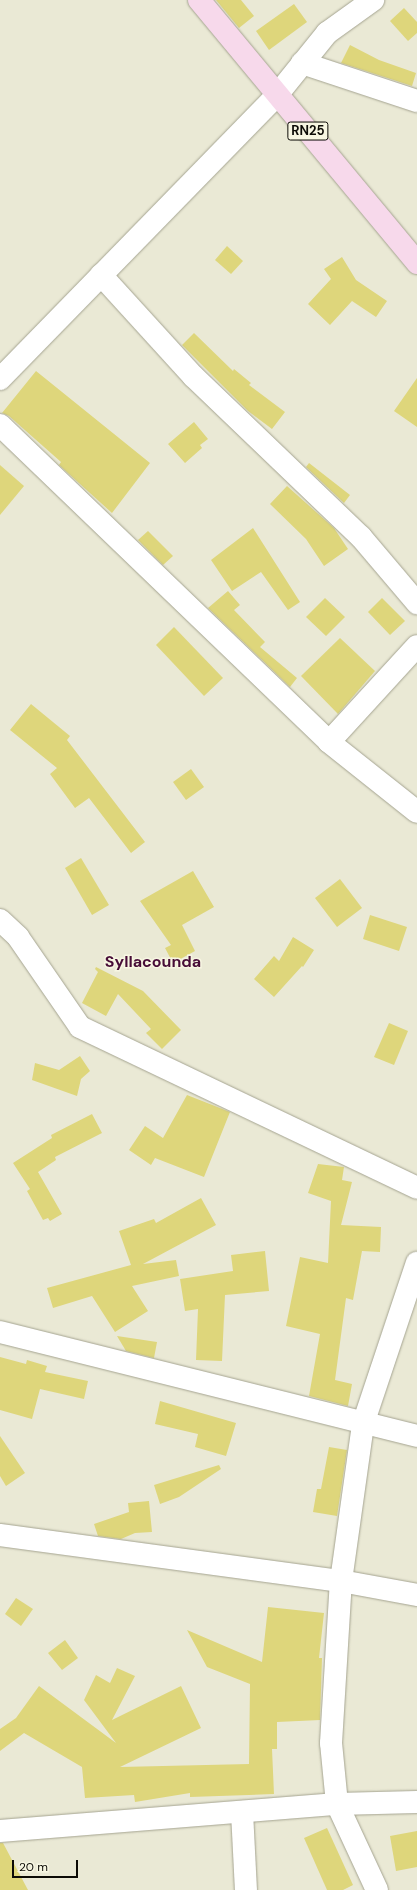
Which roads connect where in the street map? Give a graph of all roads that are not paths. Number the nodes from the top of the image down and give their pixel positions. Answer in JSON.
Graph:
{"nodes":[{"id":1,"x":199,"y":0,"type":"edge"},
{"id":2,"x":373,"y":0,"type":"edge"},
{"id":3,"x":302,"y":63,"type":"junction"},
{"id":4,"x":277,"y":95,"type":"junction"},
{"id":5,"x":417,"y":101,"type":"edge"},
{"id":6,"x":417,"y":263,"type":"edge"},
{"id":7,"x":101,"y":275,"type":"junction"},
{"id":8,"x":0,"y":379,"type":"edge"},
{"id":9,"x":0,"y":425,"type":"edge"},
{"id":10,"x":417,"y":603,"type":"edge"},
{"id":11,"x":417,"y":646,"type":"edge"},
{"id":12,"x":329,"y":742,"type":"junction"},
{"id":13,"x":417,"y":812,"type":"edge"},
{"id":14,"x":0,"y":920,"type":"edge"},
{"id":15,"x":417,"y":1188,"type":"edge"},
{"id":16,"x":417,"y":1263,"type":"edge"},
{"id":17,"x":0,"y":1332,"type":"edge"},
{"id":18,"x":363,"y":1424,"type":"junction"},
{"id":19,"x":417,"y":1436,"type":"edge"},
{"id":20,"x":0,"y":1535,"type":"edge"},
{"id":21,"x":341,"y":1580,"type":"junction"},
{"id":22,"x":417,"y":1595,"type":"edge"},
{"id":23,"x":417,"y":1802,"type":"edge"},
{"id":24,"x":338,"y":1804,"type":"junction"},
{"id":25,"x":242,"y":1812,"type":"junction"},
{"id":26,"x":0,"y":1831,"type":"edge"},
{"id":27,"x":246,"y":1890,"type":"edge"},
{"id":28,"x":377,"y":1890,"type":"edge"}],
"edges":[{"from":1,"to":4,"type":"main road","number":"RN25"},
{"from":2,"to":3,"type":"street"},
{"from":3,"to":4,"type":"street"},
{"from":3,"to":5,"type":"street"},
{"from":4,"to":6,"type":"main road","number":"RN25"},
{"from":4,"to":7,"type":"street"},
{"from":7,"to":8,"type":"street"},
{"from":7,"to":10,"type":"street"},
{"from":9,"to":12,"type":"street"},
{"from":11,"to":12,"type":"street"},
{"from":12,"to":13,"type":"street"},
{"from":14,"to":15,"type":"street"},
{"from":16,"to":18,"type":"street"},
{"from":17,"to":18,"type":"street"},
{"from":18,"to":19,"type":"street"},
{"from":18,"to":21,"type":"street"},
{"from":20,"to":21,"type":"street"},
{"from":21,"to":22,"type":"street"},
{"from":21,"to":24,"type":"street"},
{"from":23,"to":24,"type":"street"},
{"from":24,"to":25,"type":"street"},
{"from":24,"to":28,"type":"street"},
{"from":25,"to":26,"type":"street"},
{"from":25,"to":27,"type":"street"}]}
